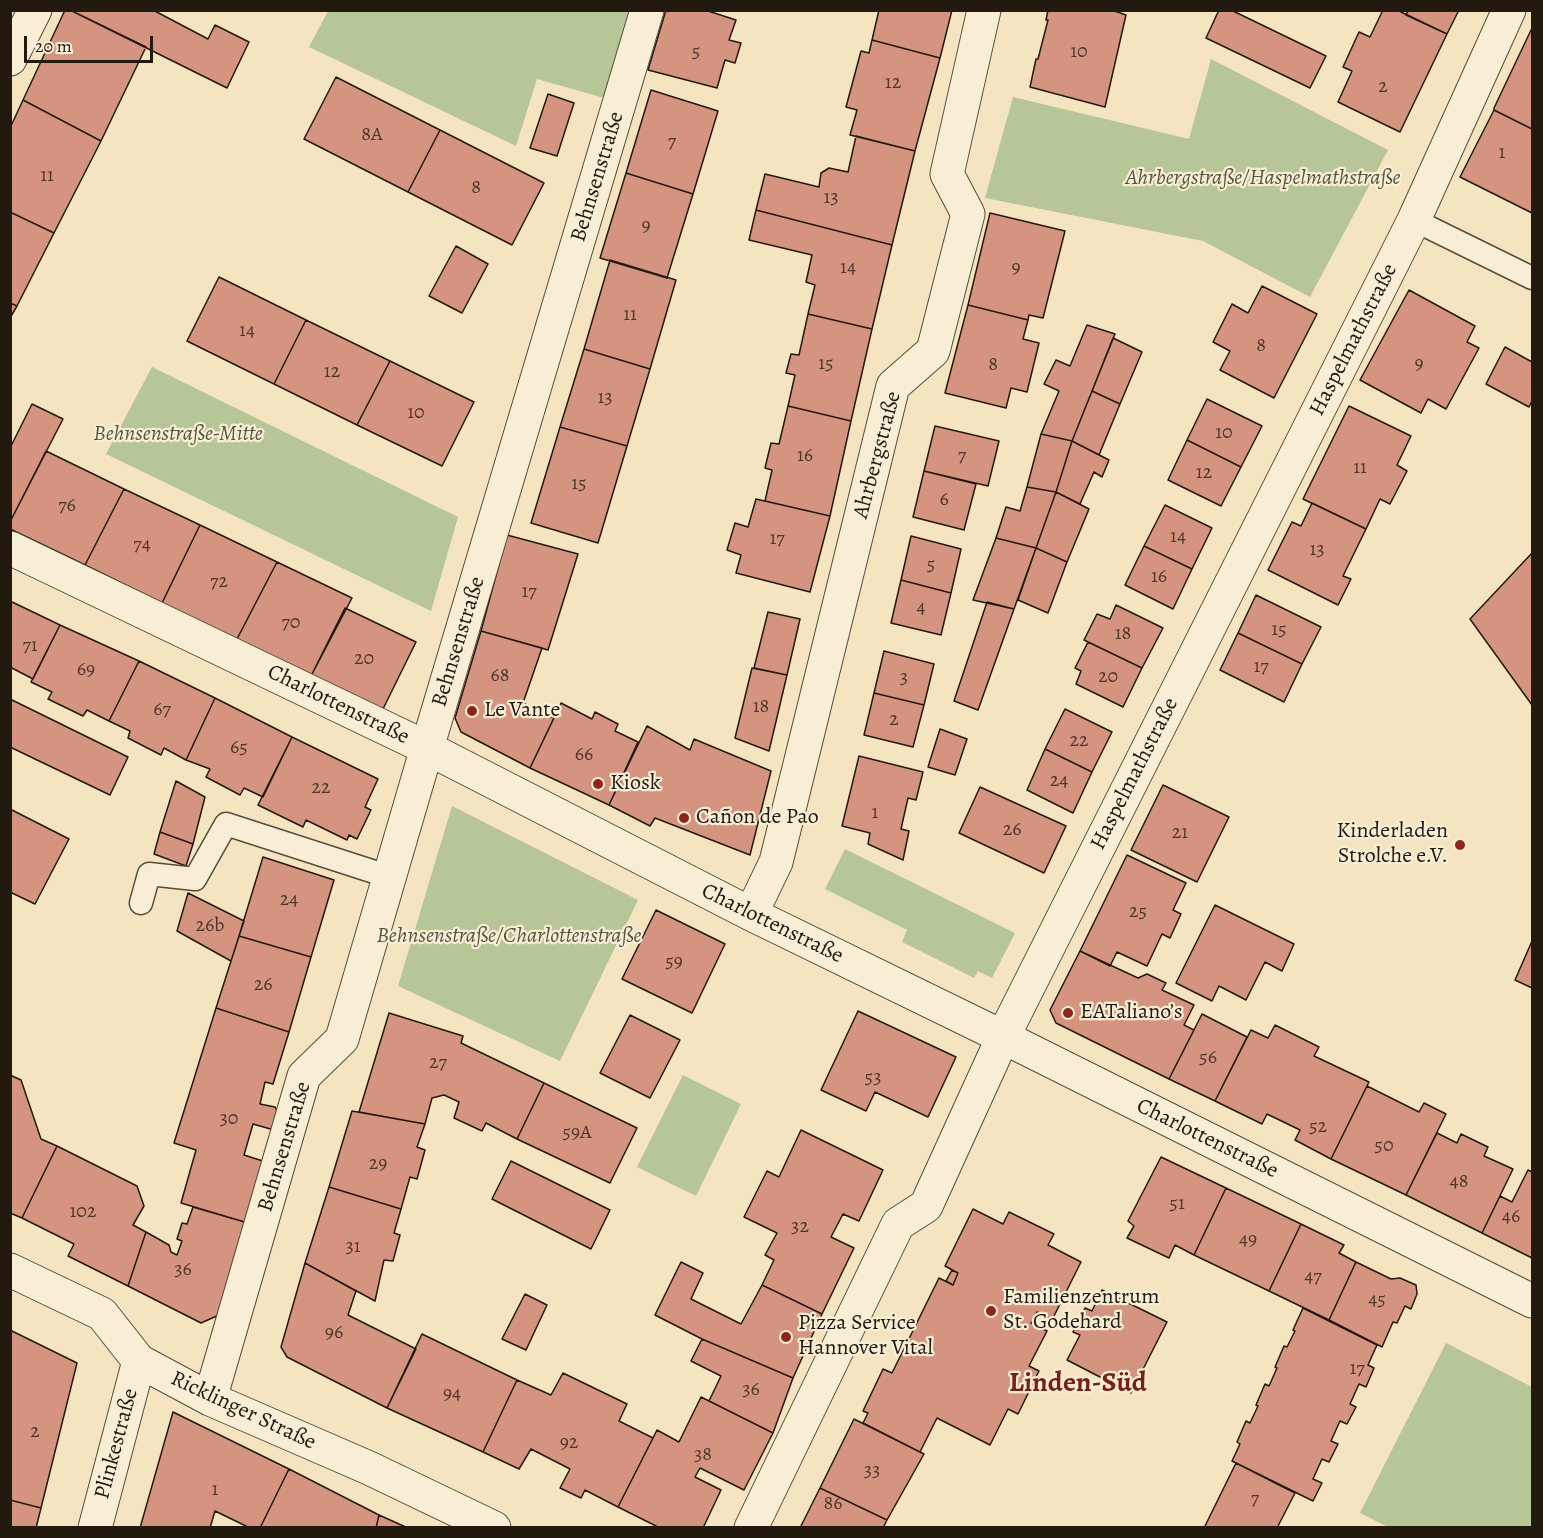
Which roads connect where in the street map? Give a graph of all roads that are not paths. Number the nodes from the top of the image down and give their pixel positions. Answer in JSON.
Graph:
{"nodes":[{"id":1,"x":35,"y":10,"type":"edge"},
{"id":2,"x":647,"y":10,"type":"edge"},
{"id":3,"x":984,"y":10,"type":"edge"},
{"id":4,"x":1509,"y":10,"type":"edge"},
{"id":5,"x":10,"y":60,"type":"edge"},
{"id":6,"x":1414,"y":220,"type":"junction"},
{"id":7,"x":1533,"y":278,"type":"edge"},
{"id":8,"x":10,"y":548,"type":"edge"},
{"id":9,"x":427,"y":748,"type":"junction"},
{"id":10,"x":390,"y":877,"type":"junction"},
{"id":11,"x":141,"y":903,"type":"dead end"},
{"id":12,"x":751,"y":914,"type":"junction"},
{"id":13,"x":1003,"y":1037,"type":"junction"},
{"id":14,"x":10,"y":1270,"type":"edge"},
{"id":15,"x":1533,"y":1301,"type":"edge"},
{"id":16,"x":139,"y":1361,"type":"junction"},
{"id":17,"x":210,"y":1399,"type":"junction"},
{"id":18,"x":95,"y":1527,"type":"edge"},
{"id":19,"x":494,"y":1527,"type":"edge"},
{"id":20,"x":751,"y":1527,"type":"edge"}],
"edges":[{"from":1,"to":5,"type":"street"},
{"from":2,"to":9,"type":"street","name":"Behnsenstraße"},
{"from":3,"to":12,"type":"street","name":"Ahrbergstraße"},
{"from":4,"to":6,"type":"street","name":"Haspelmathstraße"},
{"from":6,"to":7,"type":"lane"},
{"from":6,"to":13,"type":"street","name":"Haspelmathstraße"},
{"from":8,"to":9,"type":"street","name":"Charlottenstraße"},
{"from":9,"to":10,"type":"street","name":"Behnsenstraße"},
{"from":9,"to":12,"type":"street","name":"Charlottenstraße"},
{"from":10,"to":11,"type":"lane"},
{"from":10,"to":17,"type":"street","name":"Behnsenstraße"},
{"from":12,"to":13,"type":"street","name":"Charlottenstraße"},
{"from":13,"to":15,"type":"street","name":"Charlottenstraße"},
{"from":13,"to":20,"type":"street","name":"Haspelmathstraße"},
{"from":14,"to":16,"type":"street","name":"Ricklinger Straße"},
{"from":16,"to":17,"type":"street","name":"Ricklinger Straße"},
{"from":16,"to":18,"type":"street","name":"Plinkestraße"},
{"from":17,"to":19,"type":"street","name":"Ricklinger Straße"}]}
